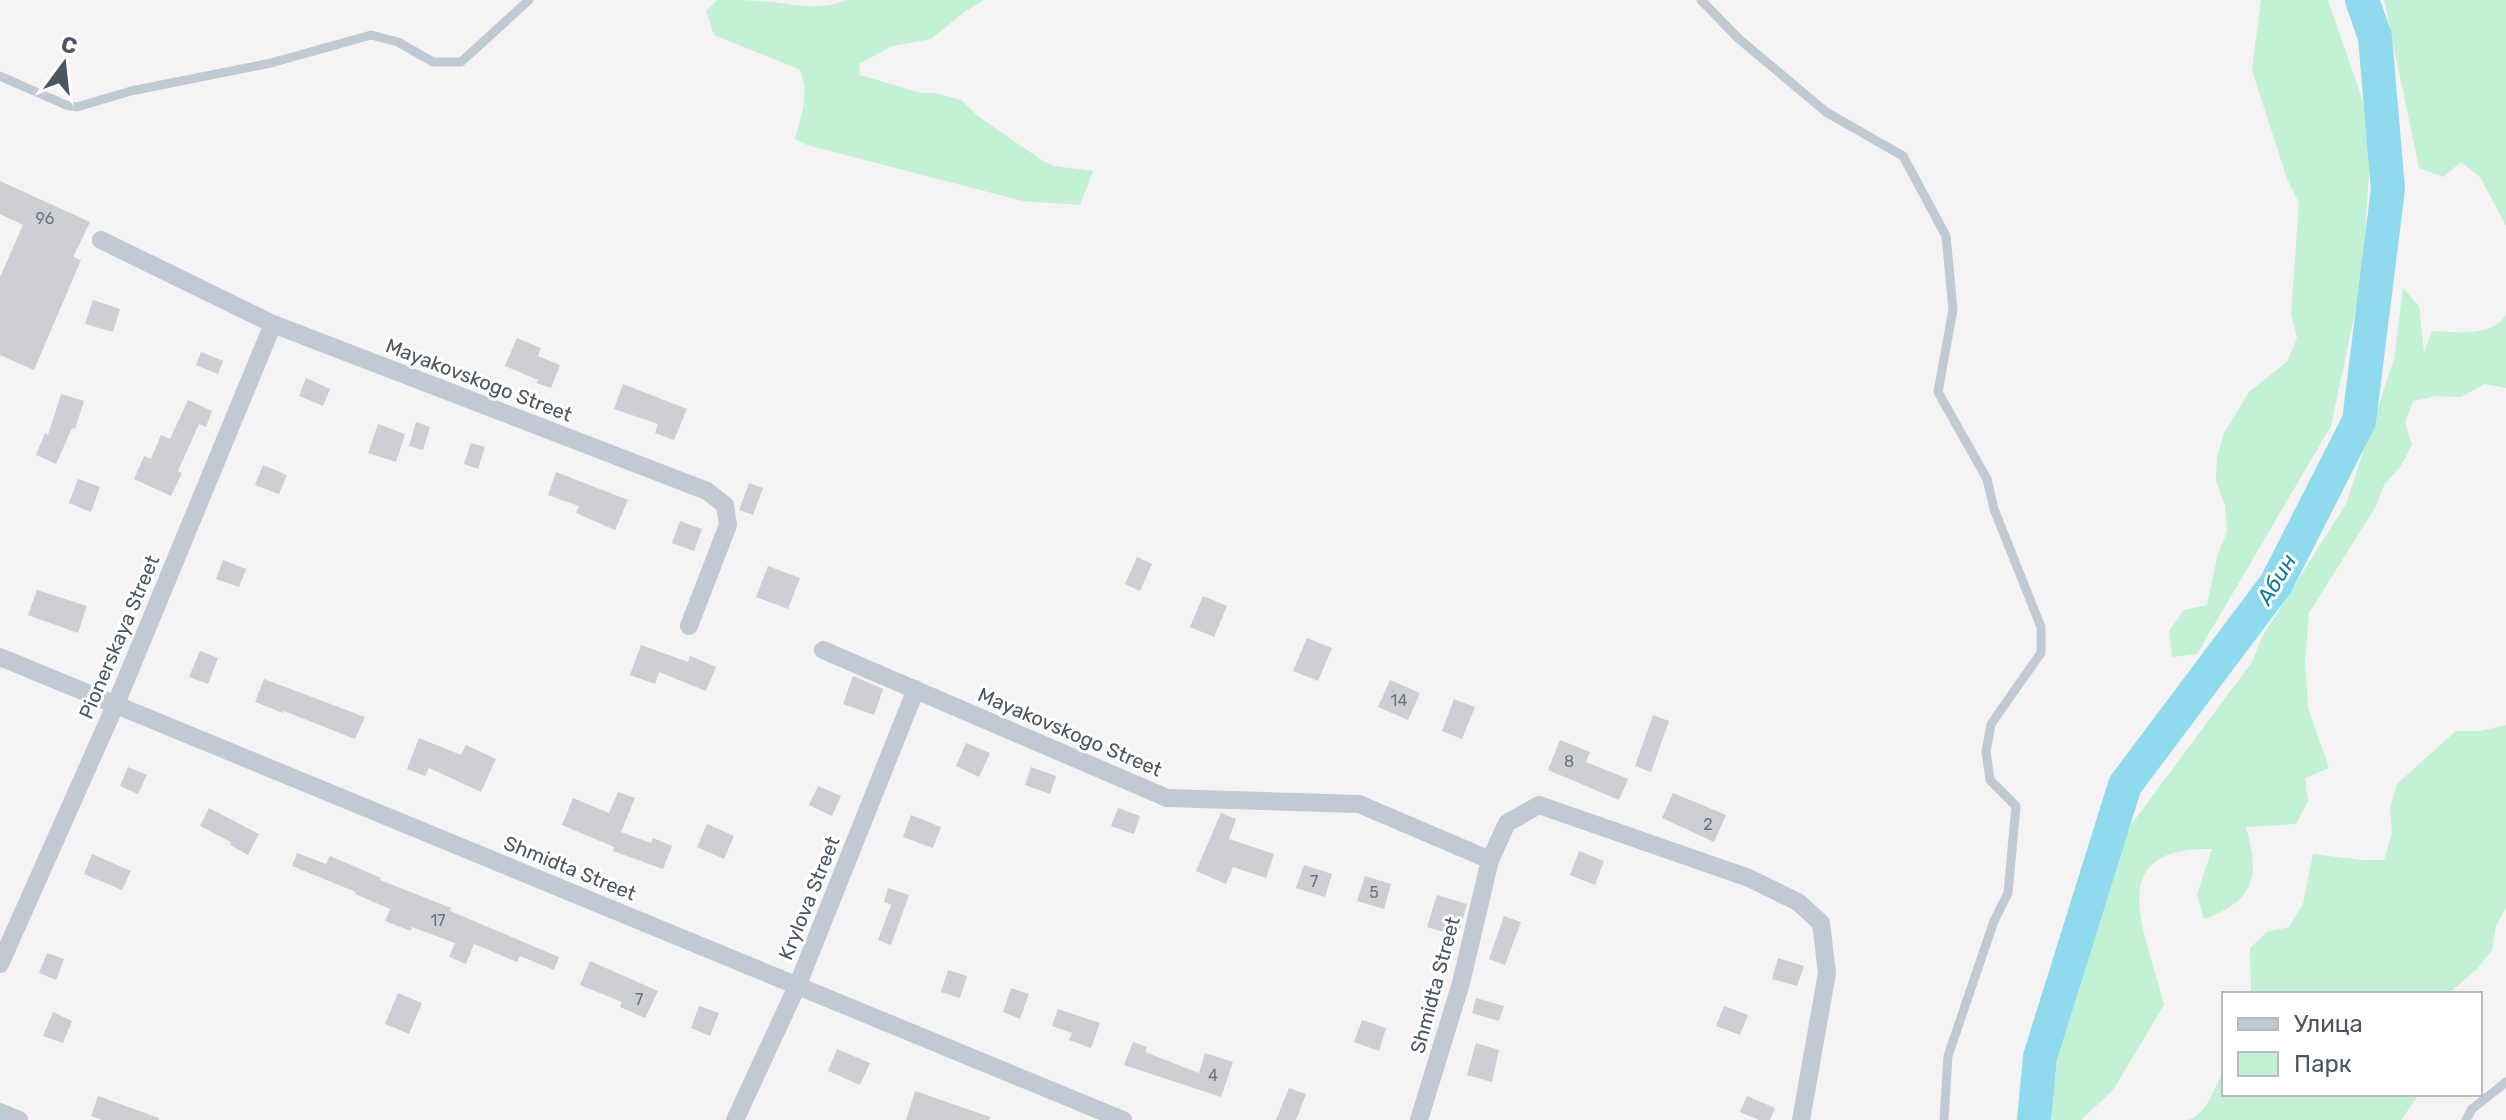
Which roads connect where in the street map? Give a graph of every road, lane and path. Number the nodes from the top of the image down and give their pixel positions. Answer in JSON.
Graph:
{"nodes":[{"id":1,"x":529,"y":0,"type":"edge"},
{"id":2,"x":1701,"y":0,"type":"edge"},
{"id":3,"x":0,"y":76,"type":"edge"},
{"id":4,"x":101,"y":240,"type":"dead end"},
{"id":5,"x":273,"y":324,"type":"junction"},
{"id":6,"x":689,"y":626,"type":"dead end"},
{"id":7,"x":823,"y":650,"type":"dead end"},
{"id":8,"x":0,"y":657,"type":"edge"},
{"id":9,"x":916,"y":689,"type":"junction"},
{"id":10,"x":115,"y":706,"type":"junction"},
{"id":11,"x":1490,"y":860,"type":"junction"},
{"id":12,"x":0,"y":964,"type":"edge"},
{"id":13,"x":798,"y":984,"type":"junction"},
{"id":14,"x":2506,"y":1082,"type":"edge"},
{"id":15,"x":0,"y":1112,"type":"edge"},
{"id":16,"x":19,"y":1120,"type":"edge"},
{"id":17,"x":735,"y":1120,"type":"edge"},
{"id":18,"x":1123,"y":1120,"type":"edge"},
{"id":19,"x":1419,"y":1120,"type":"edge"},
{"id":20,"x":1801,"y":1120,"type":"edge"},
{"id":21,"x":1944,"y":1120,"type":"edge"},
{"id":22,"x":2466,"y":1120,"type":"edge"}],
"edges":[{"from":1,"to":3,"type":"lane"},
{"from":2,"to":21,"type":"lane"},
{"from":4,"to":5,"type":"street","name":"Mayakovskogo Street"},
{"from":5,"to":6,"type":"street","name":"Mayakovskogo Street"},
{"from":5,"to":10,"type":"street","name":"Pionerskaya Street"},
{"from":7,"to":9,"type":"street","name":"Mayakovskogo Street"},
{"from":8,"to":10,"type":"street","name":"Shmidta Street"},
{"from":9,"to":11,"type":"street","name":"Mayakovskogo Street"},
{"from":9,"to":13,"type":"street","name":"Krylova Street"},
{"from":10,"to":12,"type":"street","name":"Pionerskaya Street"},
{"from":10,"to":13,"type":"street","name":"Shmidta Street"},
{"from":11,"to":19,"type":"street","name":"Shmidta Street"},
{"from":11,"to":20,"type":"street"},
{"from":13,"to":17,"type":"street","name":"Krylova Street"},
{"from":13,"to":18,"type":"street","name":"Shmidta Street"},
{"from":14,"to":22,"type":"lane"},
{"from":15,"to":16,"type":"street"}]}
